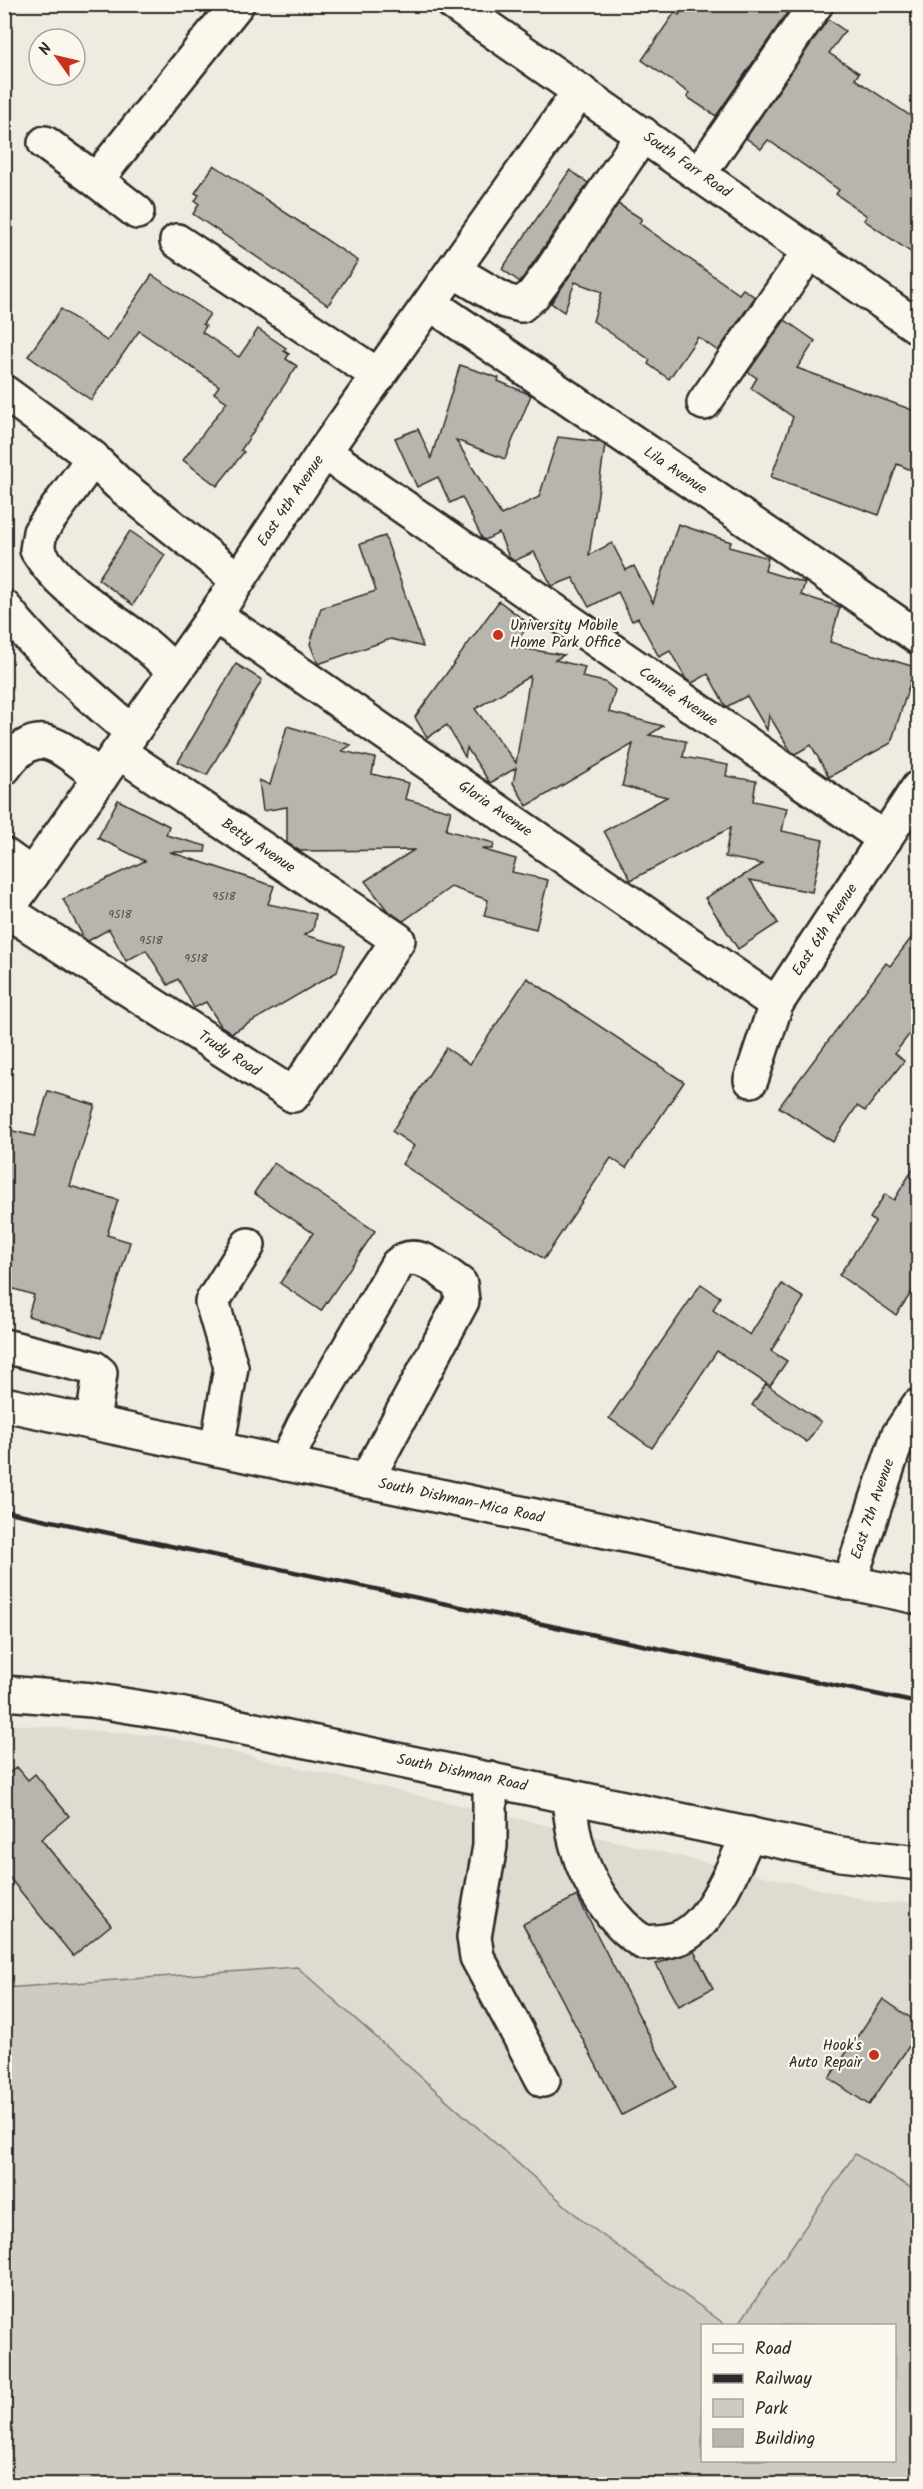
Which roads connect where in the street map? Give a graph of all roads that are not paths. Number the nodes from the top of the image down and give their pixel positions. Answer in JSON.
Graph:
{"nodes":[{"id":1,"x":237,"y":4,"type":"edge"},
{"id":2,"x":454,"y":4,"type":"edge"},
{"id":3,"x":816,"y":4,"type":"edge"},
{"id":4,"x":580,"y":91,"type":"junction"},
{"id":5,"x":643,"y":134,"type":"junction"},
{"id":6,"x":45,"y":143,"type":"dead end"},
{"id":7,"x":699,"y":174,"type":"junction"},
{"id":8,"x":96,"y":180,"type":"junction"},
{"id":9,"x":137,"y":212,"type":"dead end"},
{"id":10,"x":177,"y":241,"type":"dead end"},
{"id":11,"x":810,"y":250,"type":"junction"},
{"id":12,"x":454,"y":271,"type":"junction"},
{"id":13,"x":431,"y":304,"type":"junction"},
{"id":14,"x":918,"y":327,"type":"edge"},
{"id":15,"x":379,"y":376,"type":"junction"},
{"id":16,"x":4,"y":392,"type":"edge"},
{"id":17,"x":704,"y":403,"type":"dead end"},
{"id":18,"x":324,"y":452,"type":"junction"},
{"id":19,"x":93,"y":458,"type":"junction"},
{"id":20,"x":238,"y":580,"type":"junction"},
{"id":21,"x":4,"y":607,"type":"edge"},
{"id":22,"x":214,"y":615,"type":"junction"},
{"id":23,"x":918,"y":638,"type":"edge"},
{"id":24,"x":175,"y":671,"type":"junction"},
{"id":25,"x":117,"y":753,"type":"junction"},
{"id":26,"x":4,"y":768,"type":"edge"},
{"id":27,"x":918,"y":788,"type":"edge"},
{"id":28,"x":885,"y":839,"type":"junction"},
{"id":29,"x":4,"y":855,"type":"edge"},
{"id":30,"x":32,"y":875,"type":"junction"},
{"id":31,"x":6,"y":913,"type":"edge"},
{"id":32,"x":398,"y":940,"type":"joint"},
{"id":33,"x":776,"y":1004,"type":"junction"},
{"id":34,"x":751,"y":1080,"type":"dead end"},
{"id":35,"x":248,"y":1245,"type":"dead end"},
{"id":36,"x":4,"y":1346,"type":"edge"},
{"id":37,"x":4,"y":1404,"type":"edge"},
{"id":38,"x":918,"y":1406,"type":"edge"},
{"id":39,"x":93,"y":1422,"type":"junction"},
{"id":40,"x":217,"y":1449,"type":"junction"},
{"id":41,"x":285,"y":1464,"type":"junction"},
{"id":42,"x":366,"y":1481,"type":"junction"},
{"id":43,"x":849,"y":1583,"type":"junction"},
{"id":44,"x":918,"y":1597,"type":"edge"},
{"id":45,"x":4,"y":1693,"type":"edge"},
{"id":46,"x":490,"y":1779,"type":"junction"},
{"id":47,"x":568,"y":1796,"type":"junction"},
{"id":48,"x":749,"y":1834,"type":"junction"},
{"id":49,"x":918,"y":1863,"type":"edge"},
{"id":50,"x":543,"y":2080,"type":"dead end"}],
"edges":[{"from":1,"to":8,"type":"street"},
{"from":2,"to":4,"type":"street","name":"South Farr Road"},
{"from":3,"to":7,"type":"street"},
{"from":4,"to":5,"type":"street","name":"South Farr Road"},
{"from":4,"to":12,"type":"street","name":"East 4th Avenue"},
{"from":5,"to":7,"type":"street","name":"South Farr Road"},
{"from":5,"to":12,"type":"street"},
{"from":6,"to":8,"type":"street"},
{"from":7,"to":11,"type":"street","name":"South Farr Road"},
{"from":8,"to":9,"type":"street"},
{"from":10,"to":15,"type":"street"},
{"from":11,"to":14,"type":"street","name":"South Farr Road"},
{"from":11,"to":17,"type":"street"},
{"from":12,"to":13,"type":"street","name":"East 4th Avenue"},
{"from":13,"to":15,"type":"street","name":"East 4th Avenue"},
{"from":13,"to":23,"type":"street","name":"Lila Avenue"},
{"from":15,"to":18,"type":"street","name":"East 4th Avenue"},
{"from":16,"to":19,"type":"street"},
{"from":18,"to":20,"type":"street","name":"East 4th Avenue"},
{"from":18,"to":28,"type":"street","name":"Connie Avenue"},
{"from":19,"to":20,"type":"street"},
{"from":19,"to":24,"type":"street"},
{"from":20,"to":22,"type":"street","name":"East 4th Avenue"},
{"from":21,"to":25,"type":"street"},
{"from":22,"to":24,"type":"street","name":"East 4th Avenue"},
{"from":22,"to":33,"type":"street","name":"Gloria Avenue"},
{"from":24,"to":25,"type":"street","name":"East 4th Avenue"},
{"from":25,"to":26,"type":"street"},
{"from":25,"to":30,"type":"street","name":"East 4th Avenue"},
{"from":25,"to":32,"type":"street","name":"Betty Avenue"},
{"from":27,"to":28,"type":"street","name":"East 6th Avenue"},
{"from":28,"to":33,"type":"street","name":"East 6th Avenue"},
{"from":29,"to":30,"type":"street"},
{"from":30,"to":31,"type":"street","name":"East 4th Avenue"},
{"from":31,"to":32,"type":"street","name":"Trudy Road"},
{"from":33,"to":34,"type":"street","name":"East 6th Avenue"},
{"from":35,"to":40,"type":"street"},
{"from":36,"to":39,"type":"street"},
{"from":37,"to":39,"type":"street","name":"South Dishman-Mica Road"},
{"from":38,"to":43,"type":"street","name":"East 7th Avenue"},
{"from":39,"to":40,"type":"street","name":"South Dishman-Mica Road"},
{"from":40,"to":41,"type":"street","name":"South Dishman-Mica Road"},
{"from":41,"to":42,"type":"street","name":"South Dishman-Mica Road"},
{"from":41,"to":42,"type":"street"},
{"from":42,"to":43,"type":"street","name":"South Dishman-Mica Road"},
{"from":43,"to":44,"type":"street","name":"South Dishman-Mica Road"},
{"from":45,"to":46,"type":"street","name":"South Dishman Road"},
{"from":46,"to":47,"type":"street","name":"South Dishman Road"},
{"from":46,"to":50,"type":"street"},
{"from":47,"to":48,"type":"street","name":"South Dishman Road"},
{"from":47,"to":48,"type":"street"},
{"from":48,"to":49,"type":"street","name":"South Dishman Road"}]}
